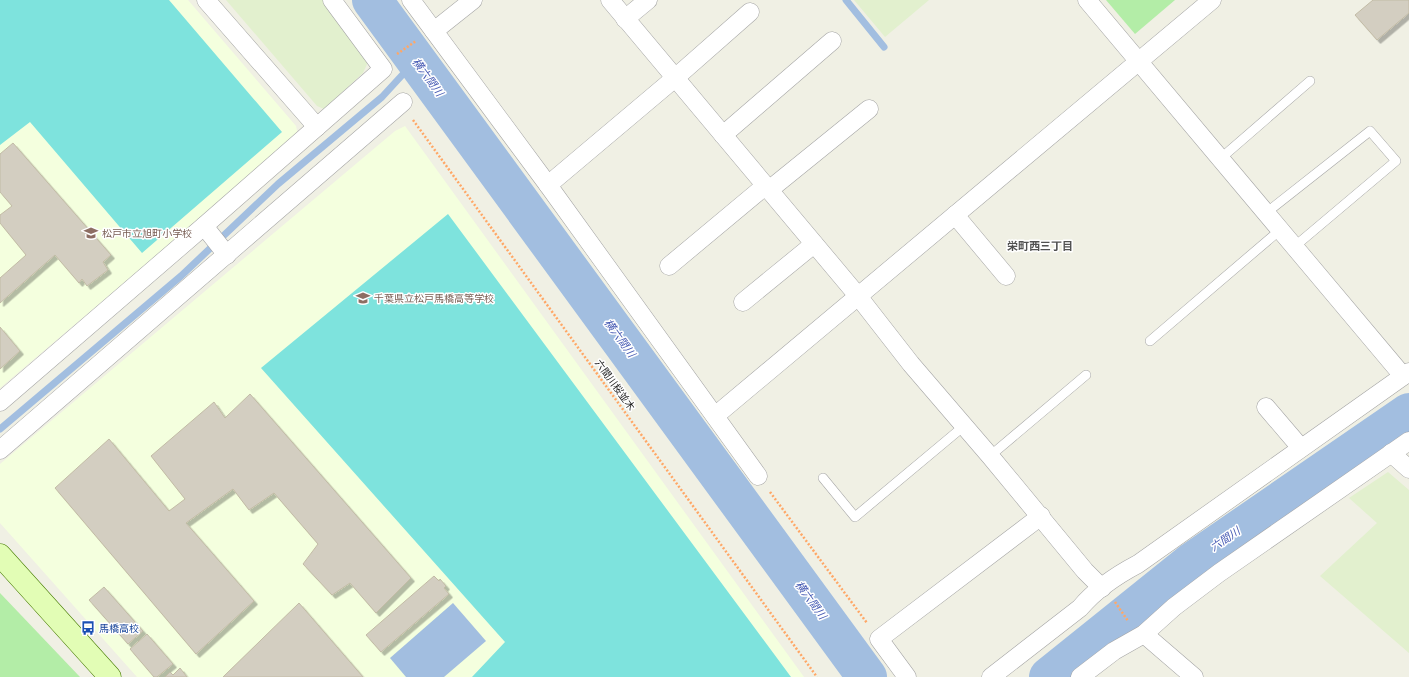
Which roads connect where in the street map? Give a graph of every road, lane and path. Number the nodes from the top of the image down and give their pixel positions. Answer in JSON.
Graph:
{"nodes":[{"id":1,"x":206,"y":0,"type":"edge"},
{"id":2,"x":332,"y":0,"type":"edge"},
{"id":3,"x":411,"y":0,"type":"edge"},
{"id":4,"x":473,"y":0,"type":"edge"},
{"id":5,"x":610,"y":0,"type":"edge"},
{"id":6,"x":648,"y":0,"type":"edge"},
{"id":7,"x":1087,"y":0,"type":"edge"},
{"id":8,"x":1212,"y":0,"type":"edge"},
{"id":9,"x":750,"y":12,"type":"dead end"},
{"id":10,"x":625,"y":19,"type":"junction"},
{"id":11,"x":433,"y":30,"type":"junction"},
{"id":12,"x":832,"y":41,"type":"dead end"},
{"id":13,"x":1138,"y":61,"type":"junction"},
{"id":14,"x":380,"y":66,"type":"junction"},
{"id":15,"x":675,"y":78,"type":"junction"},
{"id":16,"x":1310,"y":80,"type":"dead end"},
{"id":17,"x":403,"y":102,"type":"joint"},
{"id":18,"x":869,"y":109,"type":"dead end"},
{"id":19,"x":317,"y":127,"type":"junction"},
{"id":20,"x":723,"y":135,"type":"junction"},
{"id":21,"x":1220,"y":159,"type":"junction"},
{"id":22,"x":548,"y":185,"type":"junction"},
{"id":23,"x":767,"y":188,"type":"junction"},
{"id":24,"x":1266,"y":213,"type":"junction"},
{"id":25,"x":955,"y":215,"type":"junction"},
{"id":26,"x":204,"y":226,"type":"junction"},
{"id":27,"x":1280,"y":230,"type":"junction"},
{"id":28,"x":814,"y":244,"type":"junction"},
{"id":29,"x":1294,"y":247,"type":"junction"},
{"id":30,"x":227,"y":255,"type":"junction"},
{"id":31,"x":669,"y":266,"type":"dead end"},
{"id":32,"x":1006,"y":276,"type":"dead end"},
{"id":33,"x":858,"y":296,"type":"junction"},
{"id":34,"x":743,"y":302,"type":"dead end"},
{"id":35,"x":1150,"y":341,"type":"dead end"},
{"id":36,"x":1406,"y":374,"type":"edge"},
{"id":37,"x":1086,"y":375,"type":"dead end"},
{"id":38,"x":0,"y":402,"type":"edge"},
{"id":39,"x":1266,"y":407,"type":"dead end"},
{"id":40,"x":715,"y":416,"type":"junction"},
{"id":41,"x":964,"y":426,"type":"junction"},
{"id":42,"x":1409,"y":441,"type":"edge"},
{"id":43,"x":1302,"y":448,"type":"junction"},
{"id":44,"x":0,"y":450,"type":"edge"},
{"id":45,"x":1391,"y":453,"type":"junction"},
{"id":46,"x":990,"y":456,"type":"junction"},
{"id":47,"x":1409,"y":469,"type":"edge"},
{"id":48,"x":758,"y":476,"type":"joint"},
{"id":49,"x":823,"y":478,"type":"dead end"},
{"id":50,"x":1041,"y":516,"type":"junction"},
{"id":51,"x":0,"y":556,"type":"edge"},
{"id":52,"x":1107,"y":594,"type":"junction"},
{"id":53,"x":1137,"y":629,"type":"junction"},
{"id":54,"x":879,"y":639,"type":"junction"},
{"id":55,"x":110,"y":677,"type":"edge"},
{"id":56,"x":817,"y":677,"type":"edge"},
{"id":57,"x":906,"y":677,"type":"edge"},
{"id":58,"x":991,"y":677,"type":"edge"},
{"id":59,"x":1080,"y":677,"type":"edge"},
{"id":60,"x":1194,"y":677,"type":"edge"}],
"edges":[{"from":1,"to":19,"type":"street"},
{"from":2,"to":14,"type":"street"},
{"from":3,"to":11,"type":"street"},
{"from":4,"to":11,"type":"street"},
{"from":5,"to":10,"type":"street"},
{"from":6,"to":10,"type":"street"},
{"from":7,"to":13,"type":"street"},
{"from":8,"to":13,"type":"street"},
{"from":9,"to":15,"type":"street"},
{"from":10,"to":15,"type":"street"},
{"from":11,"to":14,"type":"path"},
{"from":11,"to":22,"type":"street"},
{"from":12,"to":20,"type":"street"},
{"from":13,"to":21,"type":"street"},
{"from":13,"to":25,"type":"street"},
{"from":14,"to":19,"type":"street"},
{"from":15,"to":20,"type":"street"},
{"from":15,"to":22,"type":"street"},
{"from":16,"to":21,"type":"lane"},
{"from":17,"to":30,"type":"street"},
{"from":17,"to":56,"type":"path","name":"六間川桜並木"},
{"from":18,"to":23,"type":"street"},
{"from":19,"to":26,"type":"street"},
{"from":20,"to":23,"type":"street"},
{"from":21,"to":24,"type":"street"},
{"from":22,"to":40,"type":"street"},
{"from":23,"to":28,"type":"street"},
{"from":23,"to":31,"type":"street"},
{"from":24,"to":27,"type":"street"},
{"from":24,"to":29,"type":"lane"},
{"from":25,"to":32,"type":"street"},
{"from":25,"to":33,"type":"street"},
{"from":26,"to":30,"type":"street"},
{"from":26,"to":38,"type":"street"},
{"from":27,"to":29,"type":"street"},
{"from":27,"to":35,"type":"lane"},
{"from":28,"to":33,"type":"street"},
{"from":28,"to":34,"type":"street"},
{"from":29,"to":36,"type":"street"},
{"from":30,"to":44,"type":"street"},
{"from":33,"to":40,"type":"street"},
{"from":33,"to":41,"type":"street"},
{"from":36,"to":43,"type":"street"},
{"from":37,"to":46,"type":"lane"},
{"from":39,"to":43,"type":"street"},
{"from":40,"to":48,"type":"street"},
{"from":41,"to":46,"type":"street"},
{"from":41,"to":49,"type":"lane"},
{"from":42,"to":45,"type":"street"},
{"from":43,"to":52,"type":"street"},
{"from":45,"to":47,"type":"street"},
{"from":45,"to":53,"type":"street"},
{"from":46,"to":50,"type":"street"},
{"from":48,"to":54,"type":"path"},
{"from":50,"to":52,"type":"street"},
{"from":50,"to":54,"type":"street"},
{"from":51,"to":55,"type":"street"},
{"from":52,"to":53,"type":"path"},
{"from":52,"to":58,"type":"street"},
{"from":53,"to":59,"type":"street"},
{"from":53,"to":60,"type":"street"},
{"from":54,"to":57,"type":"street"}]}
